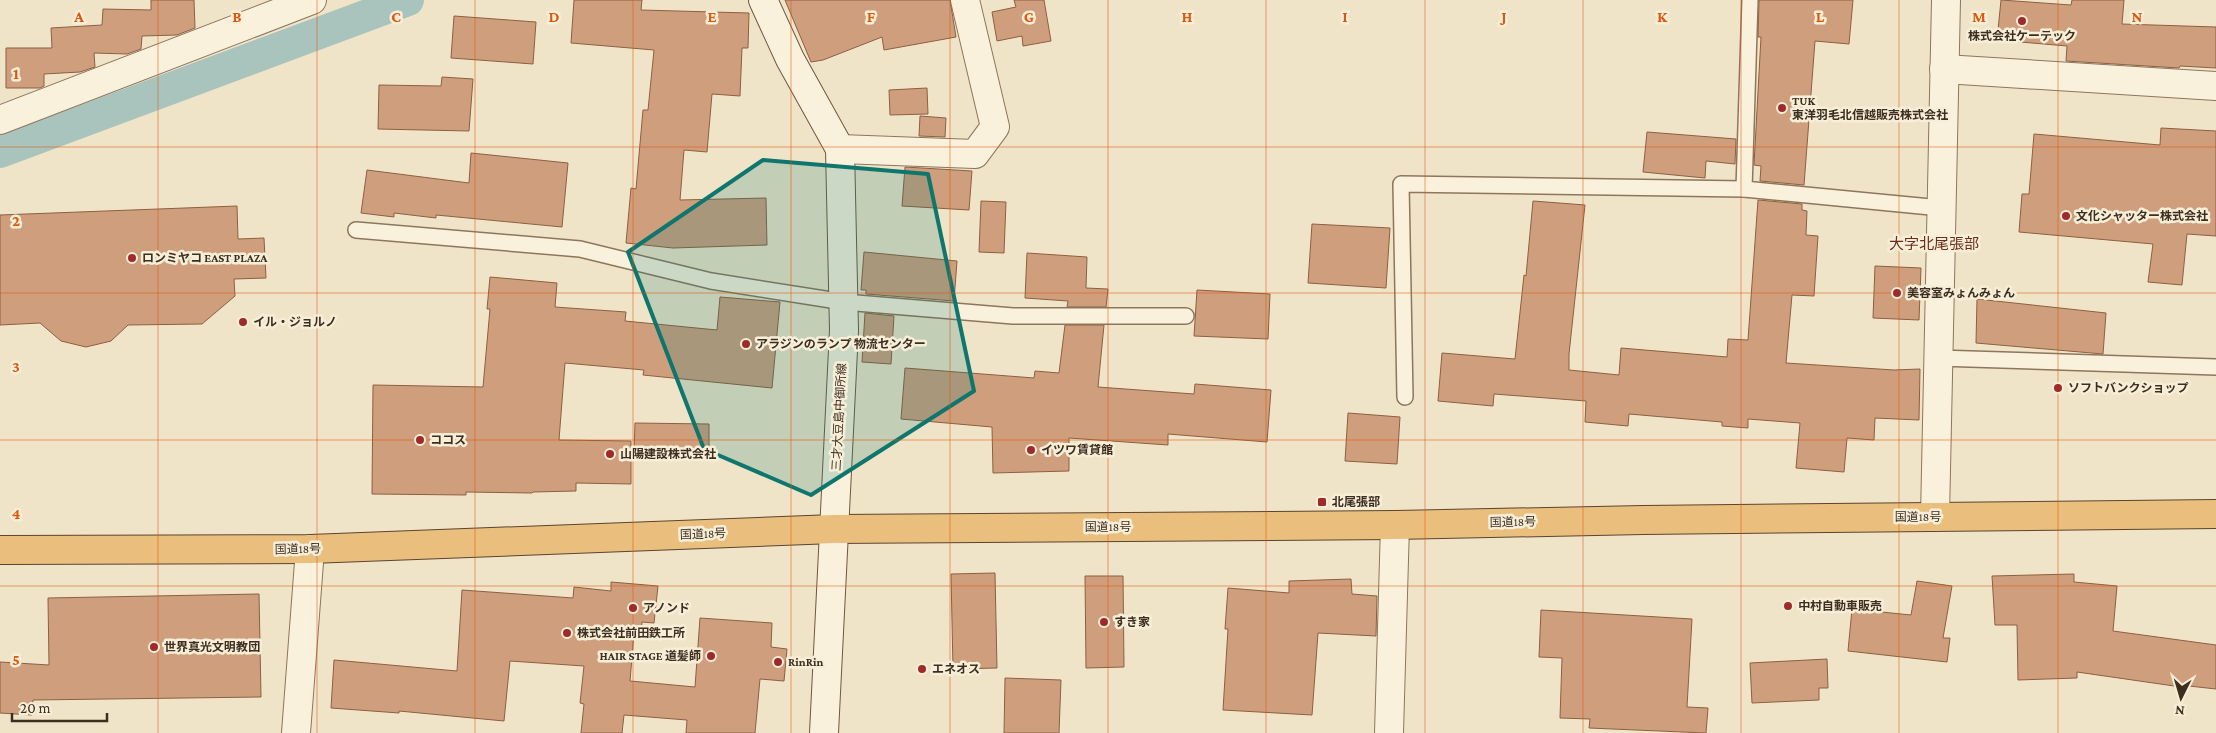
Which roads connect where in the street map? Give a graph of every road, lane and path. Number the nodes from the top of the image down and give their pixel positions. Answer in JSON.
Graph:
{"nodes":[{"id":1,"x":312,"y":0,"type":"edge"},
{"id":2,"x":763,"y":0,"type":"edge"},
{"id":3,"x":965,"y":0,"type":"edge"},
{"id":4,"x":1750,"y":0,"type":"edge"},
{"id":5,"x":1946,"y":0,"type":"edge"},
{"id":6,"x":1944,"y":69,"type":"junction"},
{"id":7,"x":2216,"y":86,"type":"edge"},
{"id":8,"x":0,"y":120,"type":"edge"},
{"id":9,"x":840,"y":149,"type":"junction"},
{"id":10,"x":1744,"y":189,"type":"junction"},
{"id":11,"x":1941,"y":208,"type":"junction"},
{"id":12,"x":356,"y":230,"type":"dead end"},
{"id":13,"x":844,"y":302,"type":"junction"},
{"id":14,"x":1186,"y":316,"type":"dead end"},
{"id":15,"x":1938,"y":358,"type":"junction"},
{"id":16,"x":2216,"y":367,"type":"edge"},
{"id":17,"x":1405,"y":397,"type":"dead end"},
{"id":18,"x":2216,"y":514,"type":"edge"},
{"id":19,"x":1935,"y":517,"type":"junction"},
{"id":20,"x":1395,"y":525,"type":"junction"},
{"id":21,"x":834,"y":528,"type":"junction"},
{"id":22,"x":310,"y":549,"type":"junction"},
{"id":23,"x":0,"y":550,"type":"edge"},
{"id":24,"x":296,"y":733,"type":"edge"},
{"id":25,"x":824,"y":733,"type":"edge"},
{"id":26,"x":1389,"y":733,"type":"edge"}],
"edges":[{"from":1,"to":8,"type":"street"},
{"from":2,"to":9,"type":"street","name":"三才大豆島中御所線"},
{"from":3,"to":9,"type":"street"},
{"from":4,"to":10,"type":"lane"},
{"from":5,"to":6,"type":"street"},
{"from":6,"to":7,"type":"street"},
{"from":6,"to":11,"type":"street"},
{"from":9,"to":13,"type":"street","name":"三才大豆島中御所線"},
{"from":10,"to":11,"type":"lane"},
{"from":10,"to":17,"type":"lane"},
{"from":11,"to":15,"type":"street"},
{"from":12,"to":13,"type":"lane"},
{"from":13,"to":14,"type":"lane"},
{"from":13,"to":21,"type":"street","name":"三才大豆島中御所線"},
{"from":15,"to":16,"type":"lane"},
{"from":15,"to":19,"type":"street"},
{"from":18,"to":19,"type":"highway","name":"国道18号"},
{"from":19,"to":20,"type":"highway","name":"国道18号"},
{"from":20,"to":21,"type":"highway","name":"国道18号"},
{"from":20,"to":26,"type":"street"},
{"from":21,"to":22,"type":"highway","name":"国道18号"},
{"from":21,"to":25,"type":"street","name":"三才大豆島中御所線"},
{"from":22,"to":23,"type":"highway","name":"国道18号"},
{"from":22,"to":24,"type":"street"}]}
